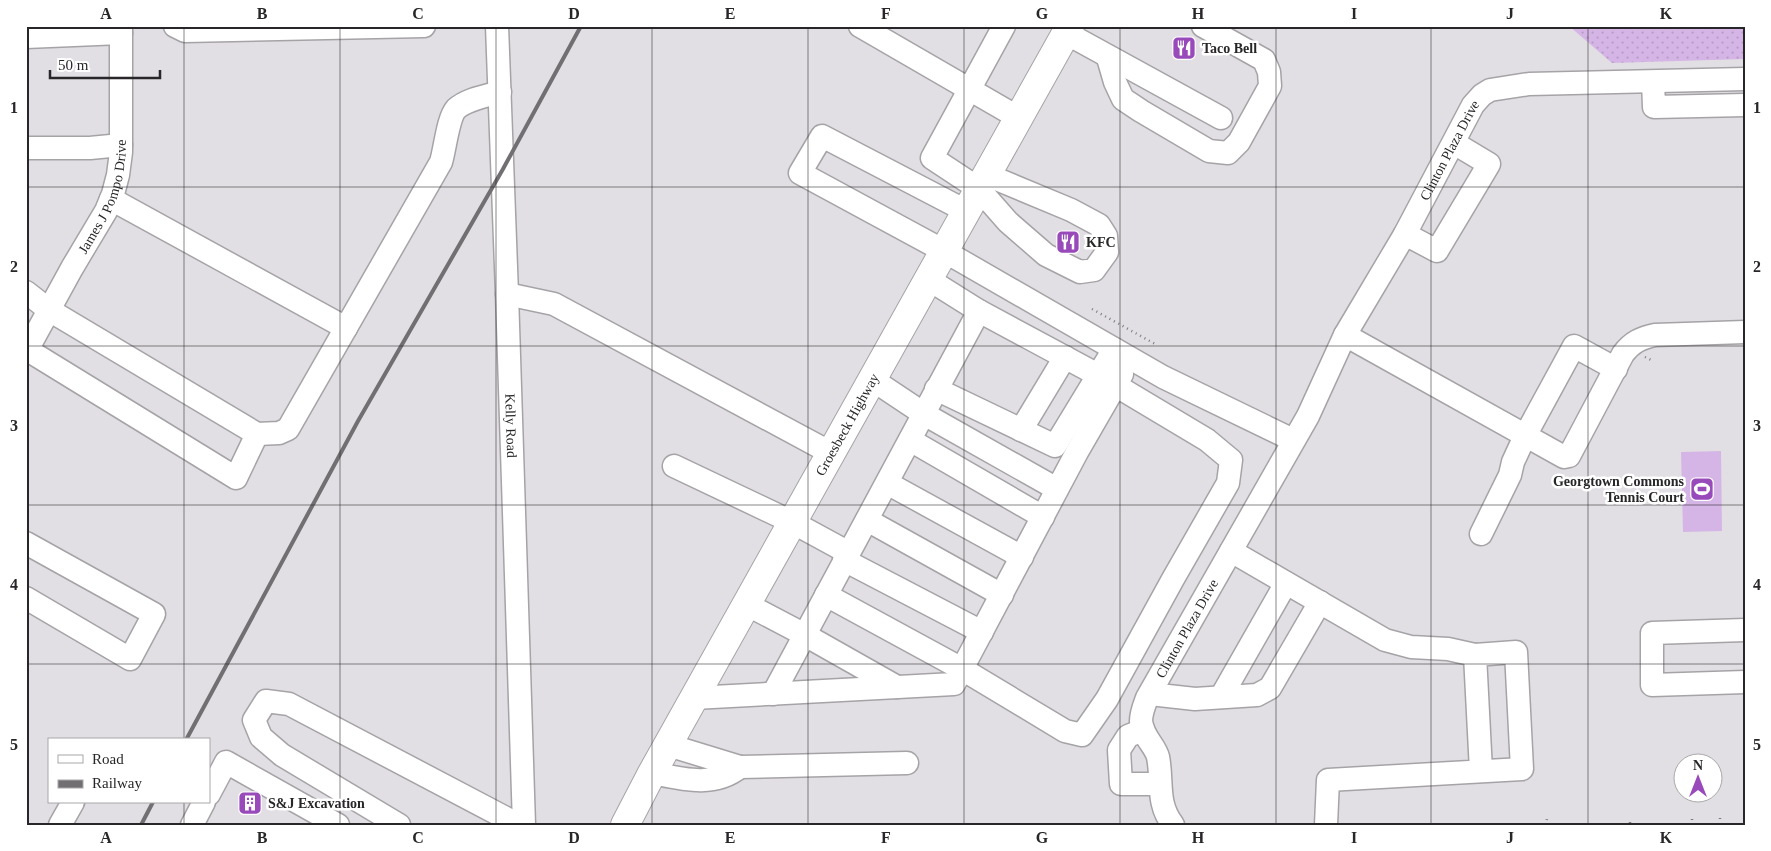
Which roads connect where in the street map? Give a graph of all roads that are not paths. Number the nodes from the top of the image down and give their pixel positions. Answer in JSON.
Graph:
{"nodes":[{"id":1,"x":175,"y":26,"type":"edge"},
{"id":2,"x":424,"y":26,"type":"edge"},
{"id":3,"x":497,"y":26,"type":"edge"},
{"id":4,"x":860,"y":26,"type":"edge"},
{"id":5,"x":1004,"y":26,"type":"edge"},
{"id":6,"x":1202,"y":26,"type":"edge"},
{"id":7,"x":121,"y":30,"type":"edge"},
{"id":8,"x":1068,"y":30,"type":"edge"},
{"id":9,"x":26,"y":37,"type":"edge"},
{"id":10,"x":1108,"y":58,"type":"junction"},
{"id":11,"x":1745,"y":79,"type":"edge"},
{"id":12,"x":1652,"y":82,"type":"junction"},
{"id":13,"x":968,"y":90,"type":"junction"},
{"id":14,"x":500,"y":92,"type":"junction"},
{"id":15,"x":1745,"y":105,"type":"edge"},
{"id":16,"x":1019,"y":118,"type":"junction"},
{"id":17,"x":1221,"y":118,"type":"dead end"},
{"id":18,"x":1454,"y":143,"type":"junction"},
{"id":19,"x":121,"y":145,"type":"junction"},
{"id":20,"x":26,"y":148,"type":"edge"},
{"id":21,"x":977,"y":192,"type":"junction"},
{"id":22,"x":111,"y":199,"type":"junction"},
{"id":23,"x":1405,"y":234,"type":"junction"},
{"id":24,"x":944,"y":251,"type":"junction"},
{"id":25,"x":928,"y":278,"type":"junction"},
{"id":26,"x":26,"y":292,"type":"edge"},
{"id":27,"x":507,"y":294,"type":"junction"},
{"id":28,"x":50,"y":310,"type":"junction"},
{"id":29,"x":978,"y":311,"type":"junction"},
{"id":30,"x":346,"y":328,"type":"junction"},
{"id":31,"x":1745,"y":332,"type":"edge"},
{"id":32,"x":1345,"y":335,"type":"junction"},
{"id":33,"x":27,"y":351,"type":"edge"},
{"id":34,"x":1122,"y":354,"type":"junction"},
{"id":35,"x":1065,"y":357,"type":"junction"},
{"id":36,"x":1616,"y":369,"type":"junction"},
{"id":37,"x":872,"y":380,"type":"junction"},
{"id":38,"x":1106,"y":380,"type":"junction"},
{"id":39,"x":936,"y":389,"type":"junction"},
{"id":40,"x":924,"y":414,"type":"junction"},
{"id":41,"x":1022,"y":430,"type":"junction"},
{"id":42,"x":257,"y":434,"type":"junction"},
{"id":43,"x":1525,"y":436,"type":"junction"},
{"id":44,"x":910,"y":440,"type":"junction"},
{"id":45,"x":1293,"y":440,"type":"junction"},
{"id":46,"x":831,"y":453,"type":"junction"},
{"id":47,"x":674,"y":466,"type":"dead end"},
{"id":48,"x":887,"y":483,"type":"junction"},
{"id":49,"x":1058,"y":489,"type":"junction"},
{"id":50,"x":1043,"y":517,"type":"junction"},
{"id":51,"x":867,"y":520,"type":"junction"},
{"id":52,"x":792,"y":522,"type":"junction"},
{"id":53,"x":1481,"y":534,"type":"dead end"},
{"id":54,"x":26,"y":543,"type":"edge"},
{"id":55,"x":1231,"y":551,"type":"junction"},
{"id":56,"x":847,"y":557,"type":"junction"},
{"id":57,"x":1022,"y":557,"type":"junction"},
{"id":58,"x":1286,"y":583,"type":"junction"},
{"id":59,"x":826,"y":595,"type":"junction"},
{"id":60,"x":1002,"y":595,"type":"junction"},
{"id":61,"x":26,"y":598,"type":"edge"},
{"id":62,"x":1320,"y":602,"type":"junction"},
{"id":63,"x":746,"y":604,"type":"junction"},
{"id":64,"x":1745,"y":630,"type":"edge"},
{"id":65,"x":982,"y":632,"type":"junction"},
{"id":66,"x":805,"y":634,"type":"junction"},
{"id":67,"x":1475,"y":655,"type":"junction"},
{"id":68,"x":962,"y":669,"type":"junction"},
{"id":69,"x":1745,"y":682,"type":"edge"},
{"id":70,"x":897,"y":687,"type":"junction"},
{"id":71,"x":773,"y":694,"type":"junction"},
{"id":72,"x":1150,"y":694,"type":"junction"},
{"id":73,"x":1221,"y":697,"type":"junction"},
{"id":74,"x":694,"y":698,"type":"junction"},
{"id":75,"x":1143,"y":730,"type":"junction"},
{"id":76,"x":668,"y":745,"type":"junction"},
{"id":77,"x":907,"y":763,"type":"dead end"},
{"id":78,"x":740,"y":767,"type":"junction"},
{"id":79,"x":1481,"y":771,"type":"junction"},
{"id":80,"x":652,"y":773,"type":"junction"},
{"id":81,"x":1160,"y":784,"type":"junction"},
{"id":82,"x":210,"y":792,"type":"edge"},
{"id":83,"x":72,"y":804,"type":"edge"},
{"id":84,"x":203,"y":804,"type":"edge"},
{"id":85,"x":60,"y":825,"type":"edge"},
{"id":86,"x":192,"y":825,"type":"edge"},
{"id":87,"x":338,"y":825,"type":"edge"},
{"id":88,"x":399,"y":825,"type":"edge"},
{"id":89,"x":519,"y":825,"type":"edge"},
{"id":90,"x":524,"y":825,"type":"edge"},
{"id":91,"x":626,"y":825,"type":"edge"},
{"id":92,"x":1173,"y":825,"type":"edge"},
{"id":93,"x":1326,"y":825,"type":"edge"}],
"edges":[{"from":1,"to":2,"type":"street"},
{"from":3,"to":14,"type":"street","name":"Kelly Road"},
{"from":4,"to":13,"type":"street"},
{"from":5,"to":13,"type":"street"},
{"from":6,"to":10,"type":"street"},
{"from":7,"to":9,"type":"street"},
{"from":7,"to":19,"type":"street","name":"James J Pompo Drive"},
{"from":8,"to":10,"type":"street"},
{"from":8,"to":16,"type":"main road","name":"Groesbeck Highway"},
{"from":10,"to":17,"type":"street"},
{"from":11,"to":12,"type":"street","name":"Clinton Plaza Drive"},
{"from":12,"to":15,"type":"street"},
{"from":12,"to":18,"type":"street","name":"Clinton Plaza Drive"},
{"from":13,"to":16,"type":"street"},
{"from":13,"to":21,"type":"street"},
{"from":14,"to":27,"type":"street","name":"Kelly Road"},
{"from":14,"to":30,"type":"street"},
{"from":16,"to":21,"type":"main road","name":"Groesbeck Highway"},
{"from":18,"to":23,"type":"street","name":"Clinton Plaza Drive"},
{"from":18,"to":23,"type":"street"},
{"from":19,"to":20,"type":"street"},
{"from":19,"to":22,"type":"street","name":"James J Pompo Drive"},
{"from":21,"to":21,"type":"street"},
{"from":21,"to":24,"type":"main road","name":"Groesbeck Highway"},
{"from":21,"to":24,"type":"street"},
{"from":22,"to":28,"type":"street","name":"James J Pompo Drive"},
{"from":22,"to":30,"type":"street"},
{"from":23,"to":32,"type":"street","name":"Clinton Plaza Drive"},
{"from":24,"to":25,"type":"main road","name":"Groesbeck Highway"},
{"from":24,"to":34,"type":"street"},
{"from":25,"to":29,"type":"street"},
{"from":25,"to":37,"type":"main road","name":"Groesbeck Highway"},
{"from":26,"to":28,"type":"street"},
{"from":27,"to":46,"type":"street"},
{"from":27,"to":90,"type":"street","name":"Kelly Road"},
{"from":28,"to":33,"type":"street","name":"James J Pompo Drive"},
{"from":28,"to":42,"type":"street"},
{"from":29,"to":35,"type":"street"},
{"from":29,"to":39,"type":"street"},
{"from":30,"to":42,"type":"street"},
{"from":31,"to":36,"type":"street"},
{"from":32,"to":43,"type":"street"},
{"from":32,"to":45,"type":"street","name":"Clinton Plaza Drive"},
{"from":33,"to":42,"type":"street"},
{"from":34,"to":38,"type":"street"},
{"from":34,"to":45,"type":"street"},
{"from":35,"to":38,"type":"street"},
{"from":35,"to":41,"type":"street"},
{"from":36,"to":43,"type":"street"},
{"from":36,"to":43,"type":"street"},
{"from":37,"to":40,"type":"street"},
{"from":37,"to":46,"type":"main road","name":"Groesbeck Highway"},
{"from":38,"to":41,"type":"street"},
{"from":38,"to":49,"type":"street"},
{"from":38,"to":68,"type":"street"},
{"from":39,"to":40,"type":"street"},
{"from":39,"to":41,"type":"street"},
{"from":40,"to":44,"type":"street"},
{"from":40,"to":49,"type":"street"},
{"from":43,"to":53,"type":"street"},
{"from":44,"to":48,"type":"street"},
{"from":44,"to":50,"type":"street"},
{"from":45,"to":55,"type":"street","name":"Clinton Plaza Drive"},
{"from":46,"to":52,"type":"main road","name":"Groesbeck Highway"},
{"from":47,"to":52,"type":"street"},
{"from":48,"to":51,"type":"street"},
{"from":48,"to":57,"type":"street"},
{"from":49,"to":50,"type":"street"},
{"from":50,"to":57,"type":"street"},
{"from":51,"to":56,"type":"street"},
{"from":51,"to":60,"type":"street"},
{"from":52,"to":56,"type":"street"},
{"from":52,"to":63,"type":"main road","name":"Groesbeck Highway"},
{"from":54,"to":61,"type":"street"},
{"from":55,"to":58,"type":"street"},
{"from":55,"to":72,"type":"street","name":"Clinton Plaza Drive"},
{"from":56,"to":59,"type":"street"},
{"from":56,"to":65,"type":"street"},
{"from":57,"to":60,"type":"street"},
{"from":58,"to":62,"type":"street"},
{"from":58,"to":73,"type":"street"},
{"from":59,"to":66,"type":"street"},
{"from":59,"to":68,"type":"street"},
{"from":60,"to":65,"type":"street"},
{"from":62,"to":67,"type":"street"},
{"from":62,"to":73,"type":"street"},
{"from":63,"to":66,"type":"street"},
{"from":63,"to":74,"type":"main road","name":"Groesbeck Highway"},
{"from":64,"to":69,"type":"street"},
{"from":65,"to":68,"type":"street"},
{"from":66,"to":70,"type":"street"},
{"from":66,"to":71,"type":"street"},
{"from":67,"to":79,"type":"street"},
{"from":67,"to":79,"type":"street"},
{"from":68,"to":70,"type":"street"},
{"from":70,"to":71,"type":"street"},
{"from":71,"to":74,"type":"street"},
{"from":72,"to":73,"type":"street"},
{"from":72,"to":75,"type":"street","name":"Clinton Plaza Drive"},
{"from":74,"to":76,"type":"main road","name":"Groesbeck Highway"},
{"from":75,"to":81,"type":"street"},
{"from":75,"to":81,"type":"street"},
{"from":76,"to":78,"type":"street"},
{"from":76,"to":80,"type":"main road","name":"Groesbeck Highway"},
{"from":77,"to":78,"type":"street"},
{"from":78,"to":80,"type":"street"},
{"from":79,"to":93,"type":"street"},
{"from":80,"to":91,"type":"main road","name":"Groesbeck Highway"},
{"from":81,"to":92,"type":"street"},
{"from":82,"to":87,"type":"street"},
{"from":83,"to":85,"type":"street"},
{"from":84,"to":86,"type":"street"},
{"from":88,"to":89,"type":"street"}]}
